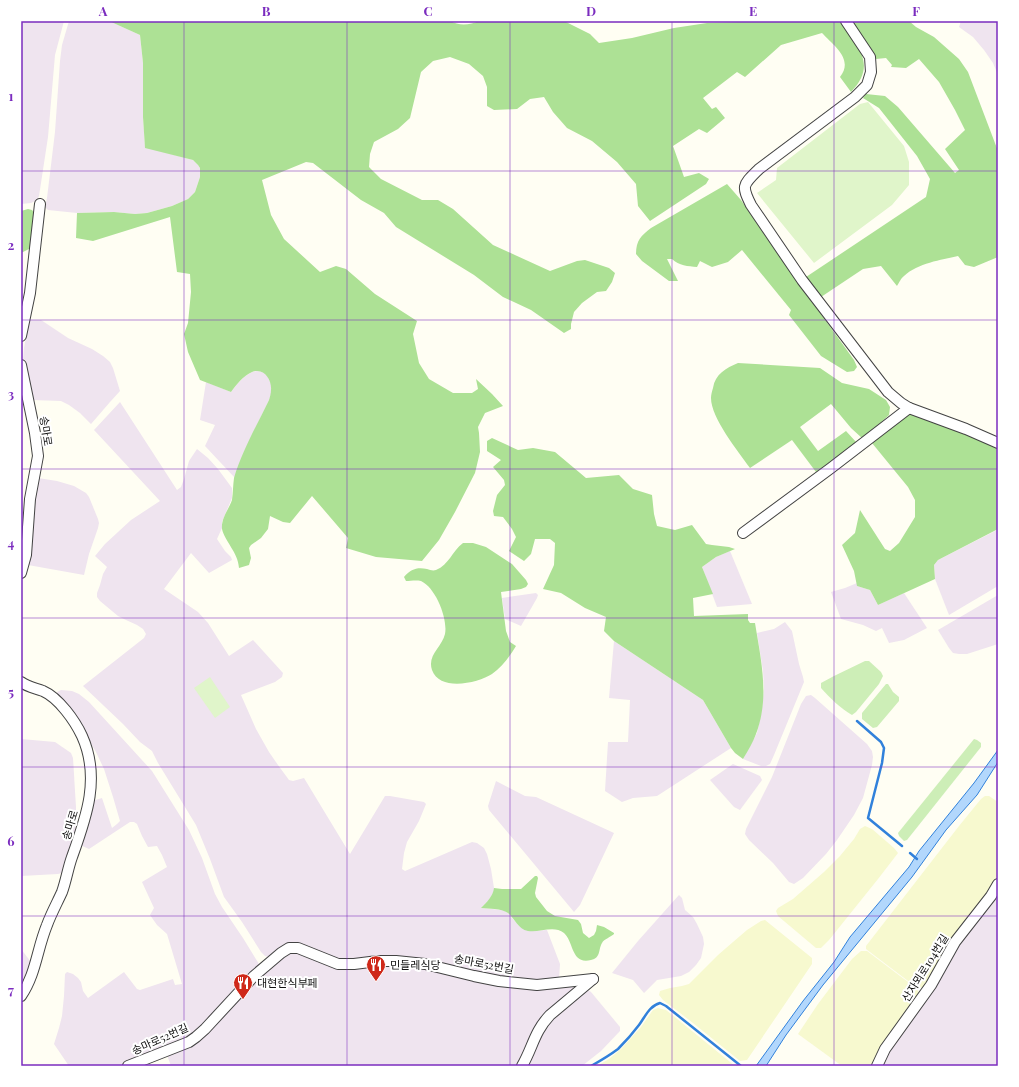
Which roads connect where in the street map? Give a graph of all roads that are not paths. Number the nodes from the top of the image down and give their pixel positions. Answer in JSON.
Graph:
{"nodes":[{"id":1,"x":846,"y":21,"type":"edge"},
{"id":2,"x":40,"y":204,"type":"dead end"},
{"id":3,"x":21,"y":336,"type":"edge"},
{"id":4,"x":21,"y":365,"type":"edge"},
{"id":5,"x":909,"y":408,"type":"junction"},
{"id":6,"x":998,"y":443,"type":"edge"},
{"id":7,"x":743,"y":533,"type":"dead end"},
{"id":8,"x":21,"y":573,"type":"edge"},
{"id":9,"x":21,"y":682,"type":"edge"},
{"id":10,"x":998,"y":884,"type":"edge"},
{"id":11,"x":21,"y":996,"type":"edge"},
{"id":12,"x":128,"y":1066,"type":"edge"},
{"id":13,"x":522,"y":1066,"type":"edge"},
{"id":14,"x":877,"y":1066,"type":"edge"}],
"edges":[{"from":1,"to":5,"type":"street"},
{"from":2,"to":3,"type":"street"},
{"from":4,"to":8,"type":"street","name":"송마로"},
{"from":5,"to":6,"type":"street"},
{"from":5,"to":7,"type":"street"},
{"from":9,"to":11,"type":"street","name":"송마로"},
{"from":10,"to":14,"type":"street","name":"산자뫼로104번길"},
{"from":12,"to":13,"type":"street","name":"송마로52번길"}]}
